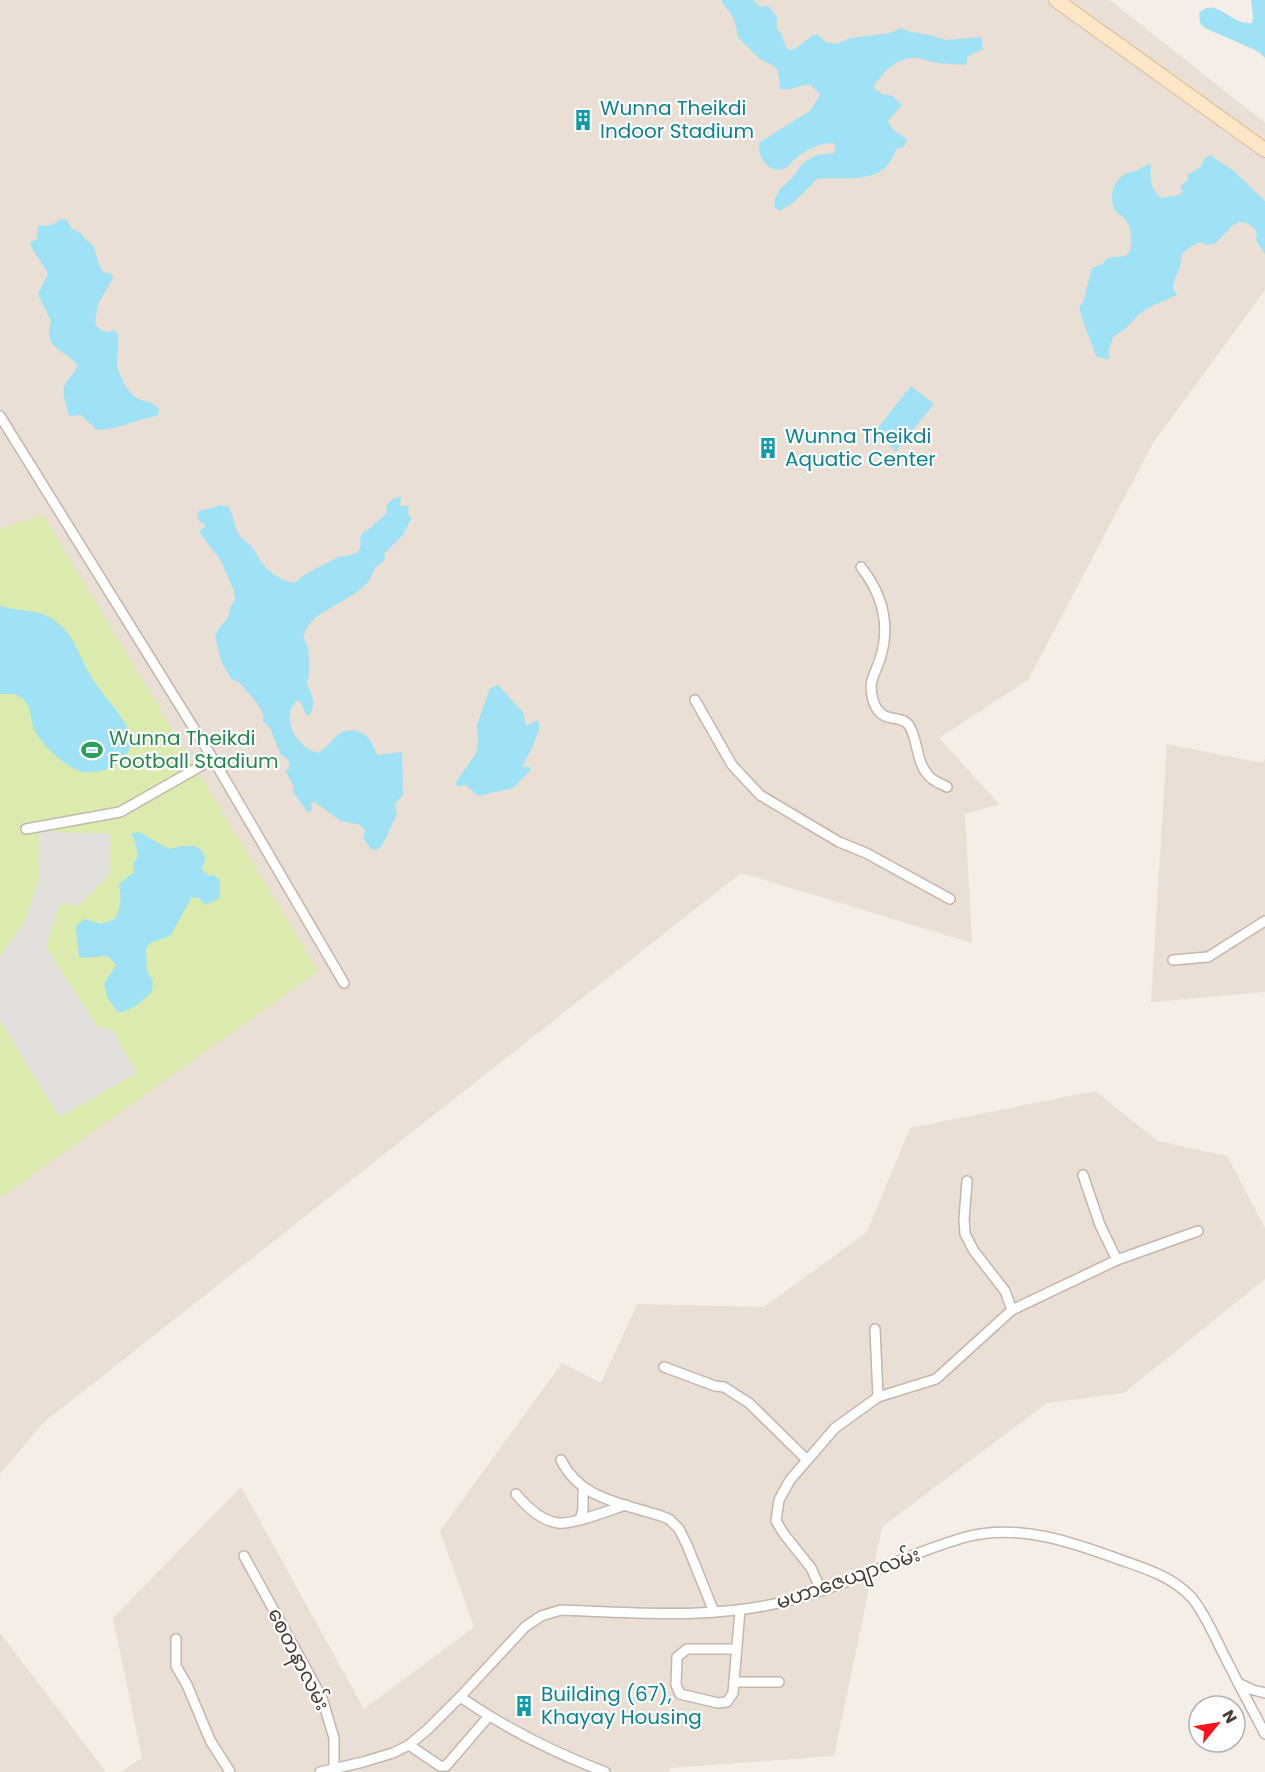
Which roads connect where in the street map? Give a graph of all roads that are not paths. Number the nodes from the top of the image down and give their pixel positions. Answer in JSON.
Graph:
{"nodes":[{"id":1,"x":1056,"y":0,"type":"edge"},
{"id":2,"x":1265,"y":150,"type":"edge"},
{"id":3,"x":0,"y":416,"type":"edge"},
{"id":4,"x":861,"y":567,"type":"dead end"},
{"id":5,"x":695,"y":700,"type":"dead end"},
{"id":6,"x":213,"y":759,"type":"junction"},
{"id":7,"x":947,"y":787,"type":"dead end"},
{"id":8,"x":26,"y":829,"type":"dead end"},
{"id":9,"x":950,"y":899,"type":"dead end"},
{"id":10,"x":1265,"y":921,"type":"edge"},
{"id":11,"x":1173,"y":960,"type":"dead end"},
{"id":12,"x":344,"y":983,"type":"dead end"},
{"id":13,"x":1083,"y":1175,"type":"dead end"},
{"id":14,"x":967,"y":1181,"type":"dead end"},
{"id":15,"x":1198,"y":1231,"type":"dead end"},
{"id":16,"x":1118,"y":1260,"type":"junction"},
{"id":17,"x":1012,"y":1310,"type":"junction"},
{"id":18,"x":876,"y":1329,"type":"dead end"},
{"id":19,"x":664,"y":1367,"type":"dead end"},
{"id":20,"x":878,"y":1397,"type":"junction"},
{"id":21,"x":561,"y":1460,"type":"dead end"},
{"id":22,"x":807,"y":1460,"type":"junction"},
{"id":23,"x":583,"y":1488,"type":"junction"},
{"id":24,"x":516,"y":1494,"type":"dead end"},
{"id":25,"x":626,"y":1505,"type":"junction"},
{"id":26,"x":580,"y":1519,"type":"junction"},
{"id":27,"x":244,"y":1556,"type":"dead end"},
{"id":28,"x":821,"y":1590,"type":"junction"},
{"id":29,"x":740,"y":1610,"type":"junction"},
{"id":30,"x":714,"y":1612,"type":"junction"},
{"id":31,"x":176,"y":1640,"type":"dead end"},
{"id":32,"x":737,"y":1649,"type":"junction"},
{"id":33,"x":734,"y":1682,"type":"junction"},
{"id":34,"x":779,"y":1682,"type":"dead end"},
{"id":35,"x":1238,"y":1683,"type":"junction"},
{"id":36,"x":1265,"y":1693,"type":"edge"},
{"id":37,"x":460,"y":1697,"type":"junction"},
{"id":38,"x":489,"y":1716,"type":"junction"},
{"id":39,"x":1265,"y":1734,"type":"edge"},
{"id":40,"x":409,"y":1745,"type":"junction"},
{"id":41,"x":334,"y":1768,"type":"junction"},
{"id":42,"x":581,"y":1768,"type":"edge"},
{"id":43,"x":230,"y":1772,"type":"edge"},
{"id":44,"x":320,"y":1772,"type":"edge"},
{"id":45,"x":605,"y":1772,"type":"edge"}],
"edges":[{"from":1,"to":2,"type":"street"},
{"from":3,"to":6,"type":"street"},
{"from":4,"to":7,"type":"street"},
{"from":5,"to":9,"type":"street"},
{"from":6,"to":8,"type":"street"},
{"from":6,"to":12,"type":"street"},
{"from":10,"to":11,"type":"street"},
{"from":13,"to":16,"type":"street"},
{"from":14,"to":17,"type":"street"},
{"from":15,"to":16,"type":"street"},
{"from":16,"to":17,"type":"street"},
{"from":17,"to":20,"type":"street"},
{"from":18,"to":20,"type":"street"},
{"from":19,"to":22,"type":"street"},
{"from":20,"to":22,"type":"street"},
{"from":21,"to":23,"type":"street"},
{"from":22,"to":28,"type":"street"},
{"from":23,"to":25,"type":"street"},
{"from":23,"to":26,"type":"street"},
{"from":24,"to":26,"type":"street"},
{"from":25,"to":26,"type":"street"},
{"from":25,"to":30,"type":"street"},
{"from":27,"to":41,"type":"street","name":"စေတနာလမ်း"},
{"from":28,"to":29,"type":"street","name":"မဟာဇေယျာလမ်း"},
{"from":28,"to":35,"type":"street","name":"မဟာဇေယျာလမ်း"},
{"from":29,"to":30,"type":"street","name":"မဟာဇေယျာလမ်း"},
{"from":29,"to":32,"type":"street"},
{"from":30,"to":37,"type":"street","name":"မဟာဇေယျာလမ်း"},
{"from":31,"to":43,"type":"street"},
{"from":32,"to":33,"type":"street"},
{"from":32,"to":33,"type":"street"},
{"from":33,"to":34,"type":"street"},
{"from":35,"to":36,"type":"street"},
{"from":35,"to":39,"type":"street","name":"မဟာဇေယျာလမ်း"},
{"from":37,"to":38,"type":"street"},
{"from":37,"to":40,"type":"street","name":"မဟာဇေယျာလမ်း"},
{"from":38,"to":40,"type":"street"},
{"from":38,"to":42,"type":"street"},
{"from":40,"to":41,"type":"street","name":"မဟာဇေယျာလမ်း"},
{"from":41,"to":44,"type":"street","name":"မဟာဇေယျာလမ်း"},
{"from":42,"to":45,"type":"street"}]}
